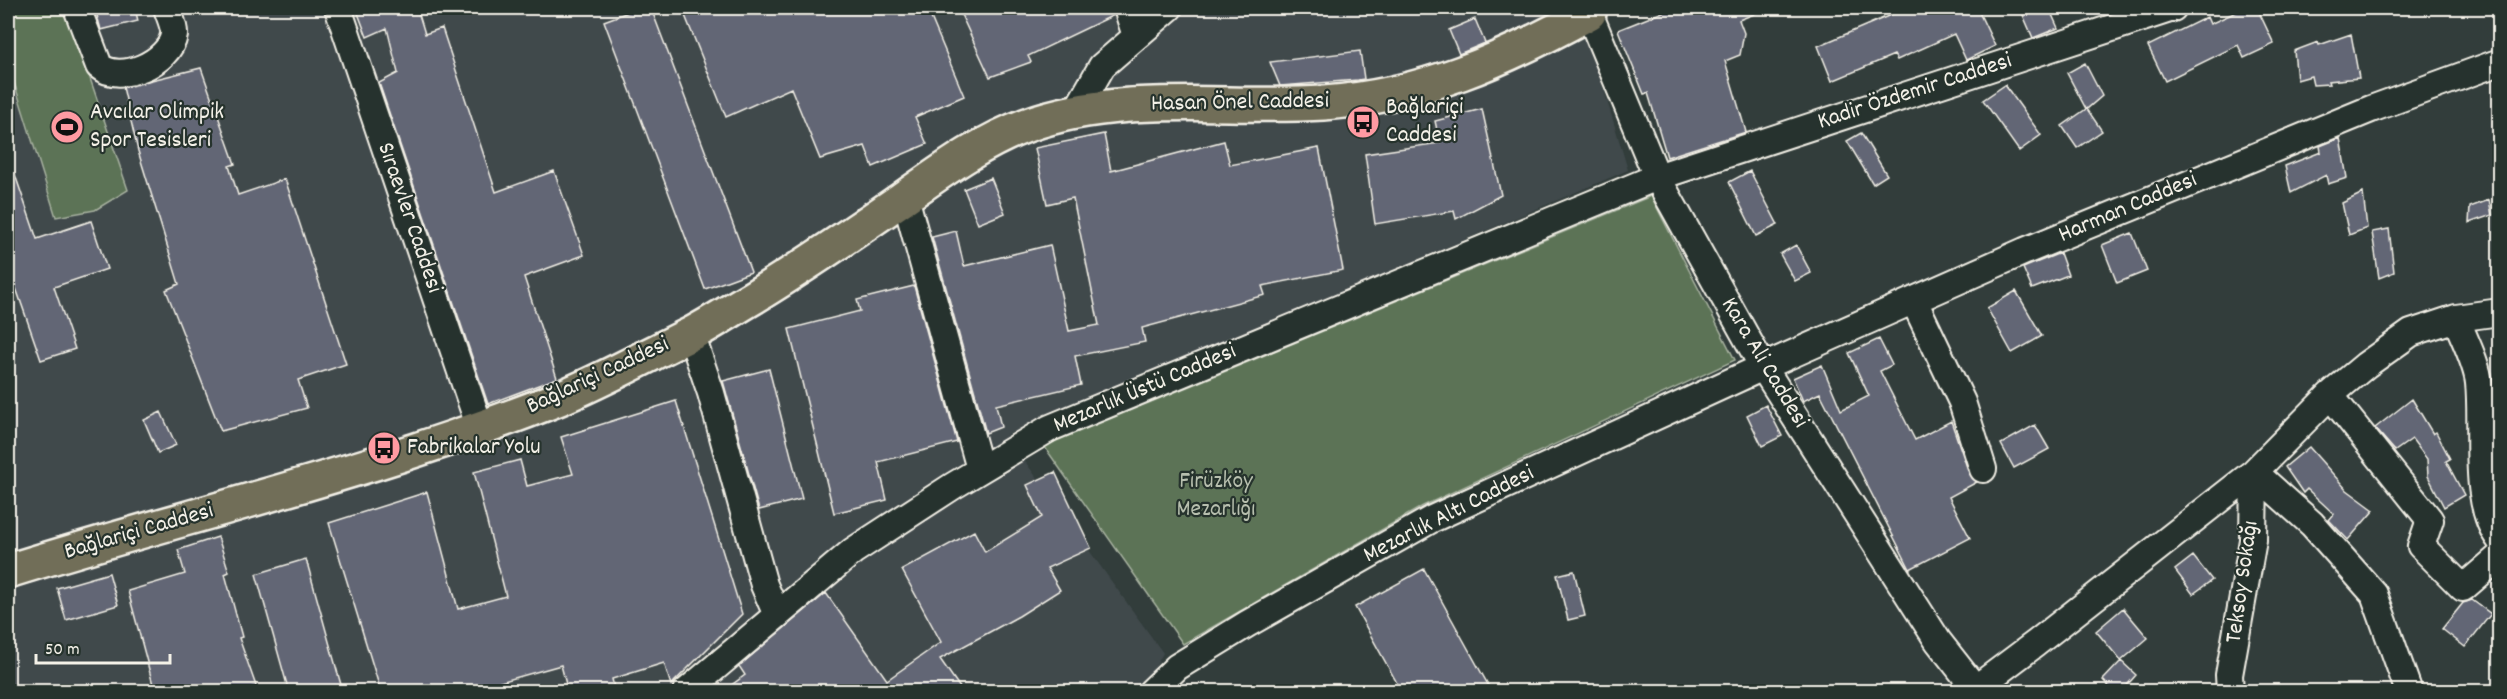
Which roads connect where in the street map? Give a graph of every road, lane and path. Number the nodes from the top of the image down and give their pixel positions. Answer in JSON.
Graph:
{"nodes":[{"id":1,"x":77,"y":8,"type":"edge"},
{"id":2,"x":167,"y":8,"type":"edge"},
{"id":3,"x":338,"y":8,"type":"edge"},
{"id":4,"x":1126,"y":8,"type":"edge"},
{"id":5,"x":1169,"y":8,"type":"edge"},
{"id":6,"x":2173,"y":8,"type":"edge"},
{"id":7,"x":1594,"y":9,"type":"edge"},
{"id":8,"x":1136,"y":36,"type":"junction"},
{"id":9,"x":2499,"y":62,"type":"edge"},
{"id":10,"x":1077,"y":110,"type":"junction"},
{"id":11,"x":1657,"y":177,"type":"junction"},
{"id":12,"x":905,"y":196,"type":"junction"},
{"id":13,"x":1914,"y":301,"type":"junction"},
{"id":14,"x":2499,"y":312,"type":"edge"},
{"id":15,"x":2456,"y":318,"type":"junction"},
{"id":16,"x":691,"y":334,"type":"junction"},
{"id":17,"x":1763,"y":367,"type":"junction"},
{"id":18,"x":2330,"y":395,"type":"junction"},
{"id":19,"x":480,"y":428,"type":"junction"},
{"id":20,"x":980,"y":469,"type":"junction"},
{"id":21,"x":1983,"y":469,"type":"dead end"},
{"id":22,"x":2254,"y":472,"type":"junction"},
{"id":23,"x":2499,"y":540,"type":"edge"},
{"id":24,"x":2499,"y":556,"type":"edge"},
{"id":25,"x":8,"y":571,"type":"edge"},
{"id":26,"x":777,"y":615,"type":"junction"},
{"id":27,"x":1976,"y":691,"type":"edge"},
{"id":28,"x":686,"y":692,"type":"edge"},
{"id":29,"x":1151,"y":692,"type":"edge"},
{"id":30,"x":2230,"y":692,"type":"edge"},
{"id":31,"x":2409,"y":692,"type":"edge"}],
"edges":[{"from":1,"to":2,"type":"street"},
{"from":3,"to":19,"type":"street","name":"Sıraevler Caddesi"},
{"from":4,"to":8,"type":"street"},
{"from":5,"to":8,"type":"street"},
{"from":6,"to":11,"type":"street","name":"Kadir Özdemir Caddesi"},
{"from":7,"to":10,"type":"main road","name":"Hasan Önel Caddesi"},
{"from":7,"to":11,"type":"street","name":"Kara Ali Caddesi"},
{"from":8,"to":10,"type":"street"},
{"from":9,"to":13,"type":"street","name":"Harman Caddesi"},
{"from":10,"to":12,"type":"main road","name":"Bağlariçi Caddesi"},
{"from":11,"to":17,"type":"street","name":"Kara Ali Caddesi"},
{"from":11,"to":20,"type":"street","name":"Mezarlık Üstü Caddesi"},
{"from":12,"to":16,"type":"main road","name":"Bağlariçi Caddesi"},
{"from":12,"to":20,"type":"street"},
{"from":13,"to":17,"type":"street","name":"Harman Caddesi"},
{"from":13,"to":21,"type":"street"},
{"from":14,"to":15,"type":"street"},
{"from":15,"to":18,"type":"street"},
{"from":15,"to":23,"type":"street"},
{"from":16,"to":19,"type":"main road","name":"Bağlariçi Caddesi"},
{"from":16,"to":26,"type":"street"},
{"from":17,"to":27,"type":"street","name":"Kara Ali Caddesi"},
{"from":17,"to":29,"type":"street","name":"Mezarlık Altı Caddesi"},
{"from":18,"to":22,"type":"street"},
{"from":18,"to":24,"type":"street"},
{"from":19,"to":25,"type":"main road","name":"Bağlariçi Caddesi"},
{"from":20,"to":26,"type":"street","name":"Mezarlık Üstü Caddesi"},
{"from":22,"to":27,"type":"street"},
{"from":22,"to":30,"type":"street","name":"Teksoy Sokağı"},
{"from":22,"to":31,"type":"street"},
{"from":26,"to":28,"type":"street","name":"Mezarlık Üstü Caddesi"}]}
